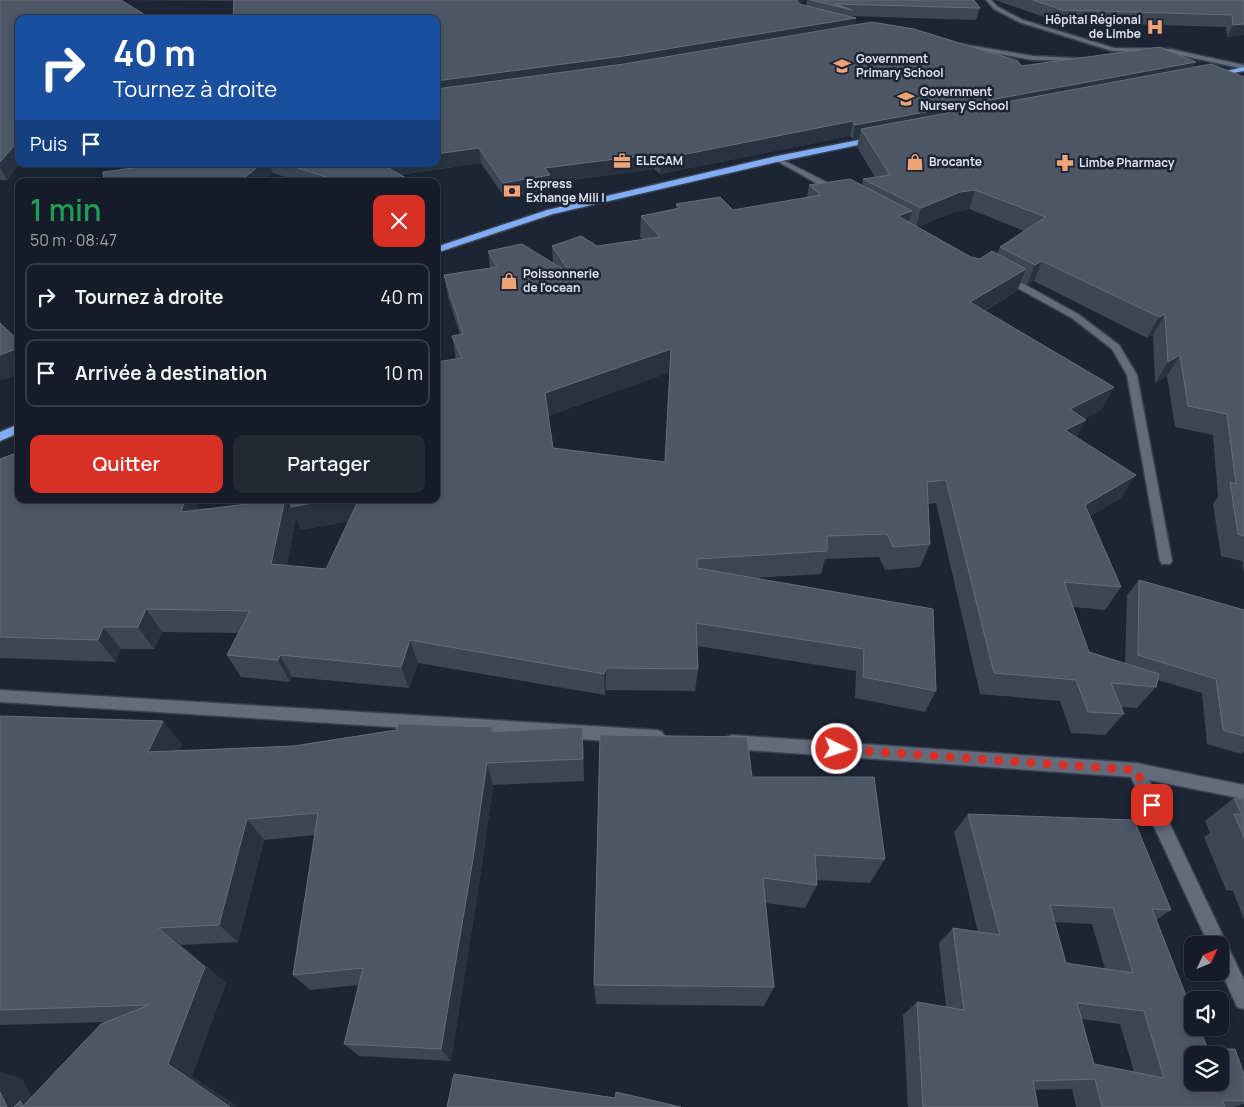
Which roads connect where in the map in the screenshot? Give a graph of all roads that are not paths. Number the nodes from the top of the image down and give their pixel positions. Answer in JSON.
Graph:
{"nodes":[{"id":1,"x":988,"y":0,"type":"edge"},
{"id":2,"x":949,"y":44,"type":"edge"},
{"id":3,"x":1170,"y":51,"type":"junction"},
{"id":4,"x":1113,"y":56,"type":"edge"},
{"id":5,"x":1094,"y":58,"type":"edge"},
{"id":6,"x":1244,"y":68,"type":"edge"},
{"id":7,"x":1205,"y":76,"type":"edge"},
{"id":8,"x":884,"y":137,"type":"edge"},
{"id":9,"x":777,"y":159,"type":"junction"},
{"id":10,"x":845,"y":195,"type":"edge"},
{"id":11,"x":440,"y":249,"type":"edge"},
{"id":12,"x":995,"y":272,"type":"edge"},
{"id":13,"x":15,"y":430,"type":"edge"},
{"id":14,"x":0,"y":436,"type":"edge"},
{"id":15,"x":1166,"y":561,"type":"dead end"},
{"id":16,"x":0,"y":696,"type":"edge"},
{"id":17,"x":668,"y":737,"type":"edge"},
{"id":18,"x":717,"y":741,"type":"edge"},
{"id":19,"x":1136,"y":770,"type":"junction"},
{"id":20,"x":1244,"y":792,"type":"edge"},
{"id":21,"x":1214,"y":936,"type":"edge"},
{"id":22,"x":1229,"y":968,"type":"edge"},
{"id":23,"x":1244,"y":1000,"type":"edge"}],
"edges":[{"from":1,"to":3,"type":"street"},
{"from":2,"to":5,"type":"street"},
{"from":3,"to":4,"type":"street"},
{"from":3,"to":6,"type":"street"},
{"from":6,"to":7,"type":"highway"},
{"from":8,"to":9,"type":"highway"},
{"from":9,"to":10,"type":"street"},
{"from":9,"to":11,"type":"highway"},
{"from":12,"to":15,"type":"street"},
{"from":13,"to":14,"type":"highway"},
{"from":16,"to":17,"type":"street"},
{"from":18,"to":19,"type":"street"},
{"from":19,"to":20,"type":"street"},
{"from":19,"to":21,"type":"street"},
{"from":22,"to":23,"type":"street"}]}
